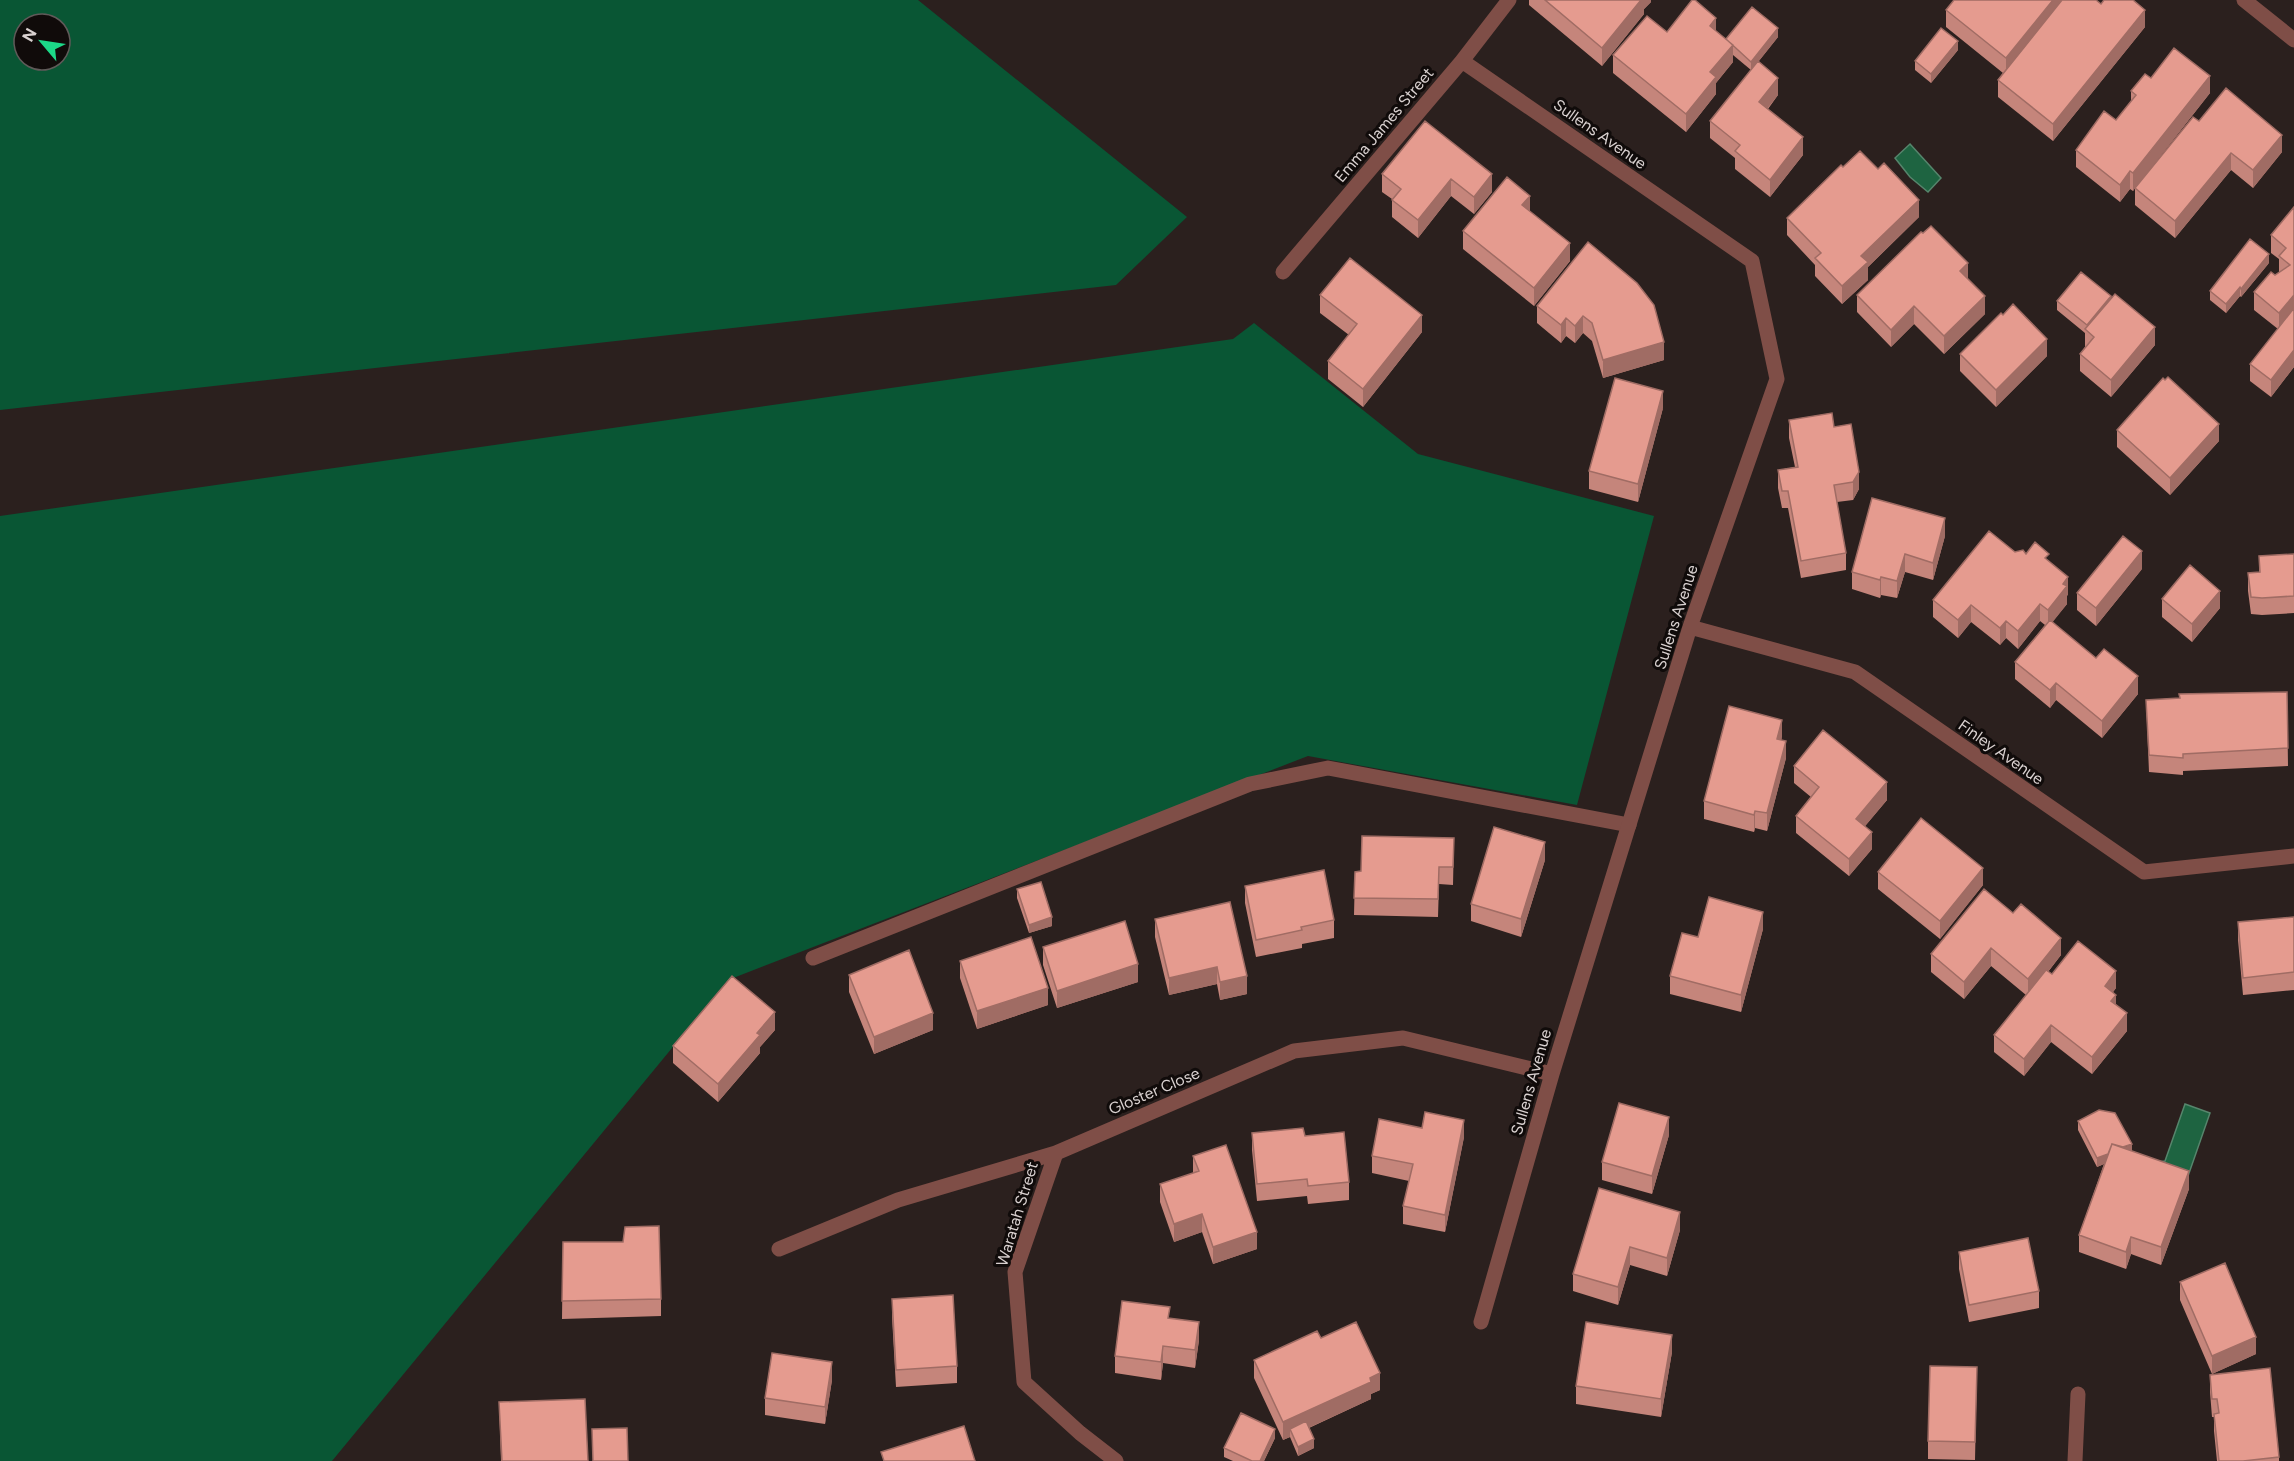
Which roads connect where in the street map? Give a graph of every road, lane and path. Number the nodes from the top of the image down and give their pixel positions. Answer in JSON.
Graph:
{"nodes":[{"id":1,"x":1509,"y":0,"type":"edge"},
{"id":2,"x":2244,"y":0,"type":"edge"},
{"id":3,"x":2294,"y":40,"type":"edge"},
{"id":4,"x":1462,"y":61,"type":"junction"},
{"id":5,"x":1283,"y":272,"type":"dead end"},
{"id":6,"x":1690,"y":627,"type":"junction"},
{"id":7,"x":1629,"y":825,"type":"junction"},
{"id":8,"x":2294,"y":856,"type":"edge"},
{"id":9,"x":813,"y":958,"type":"dead end"},
{"id":10,"x":1552,"y":1074,"type":"junction"},
{"id":11,"x":1056,"y":1153,"type":"junction"},
{"id":12,"x":779,"y":1249,"type":"dead end"},
{"id":13,"x":1481,"y":1322,"type":"dead end"},
{"id":14,"x":2078,"y":1394,"type":"dead end"},
{"id":15,"x":1116,"y":1461,"type":"edge"},
{"id":16,"x":2075,"y":1461,"type":"edge"}],
"edges":[{"from":1,"to":4,"type":"street","name":"Emma James Street"},
{"from":2,"to":3,"type":"street"},
{"from":4,"to":5,"type":"street","name":"Emma James Street"},
{"from":4,"to":6,"type":"street","name":"Sullens Avenue"},
{"from":6,"to":7,"type":"street","name":"Sullens Avenue"},
{"from":6,"to":8,"type":"street","name":"Finley Avenue"},
{"from":7,"to":9,"type":"street"},
{"from":7,"to":10,"type":"street","name":"Sullens Avenue"},
{"from":10,"to":11,"type":"street","name":"Gloster Close"},
{"from":10,"to":13,"type":"street","name":"Sullens Avenue"},
{"from":11,"to":12,"type":"street","name":"Gloster Close"},
{"from":11,"to":15,"type":"street","name":"Waratah Street"},
{"from":14,"to":16,"type":"street"}]}
